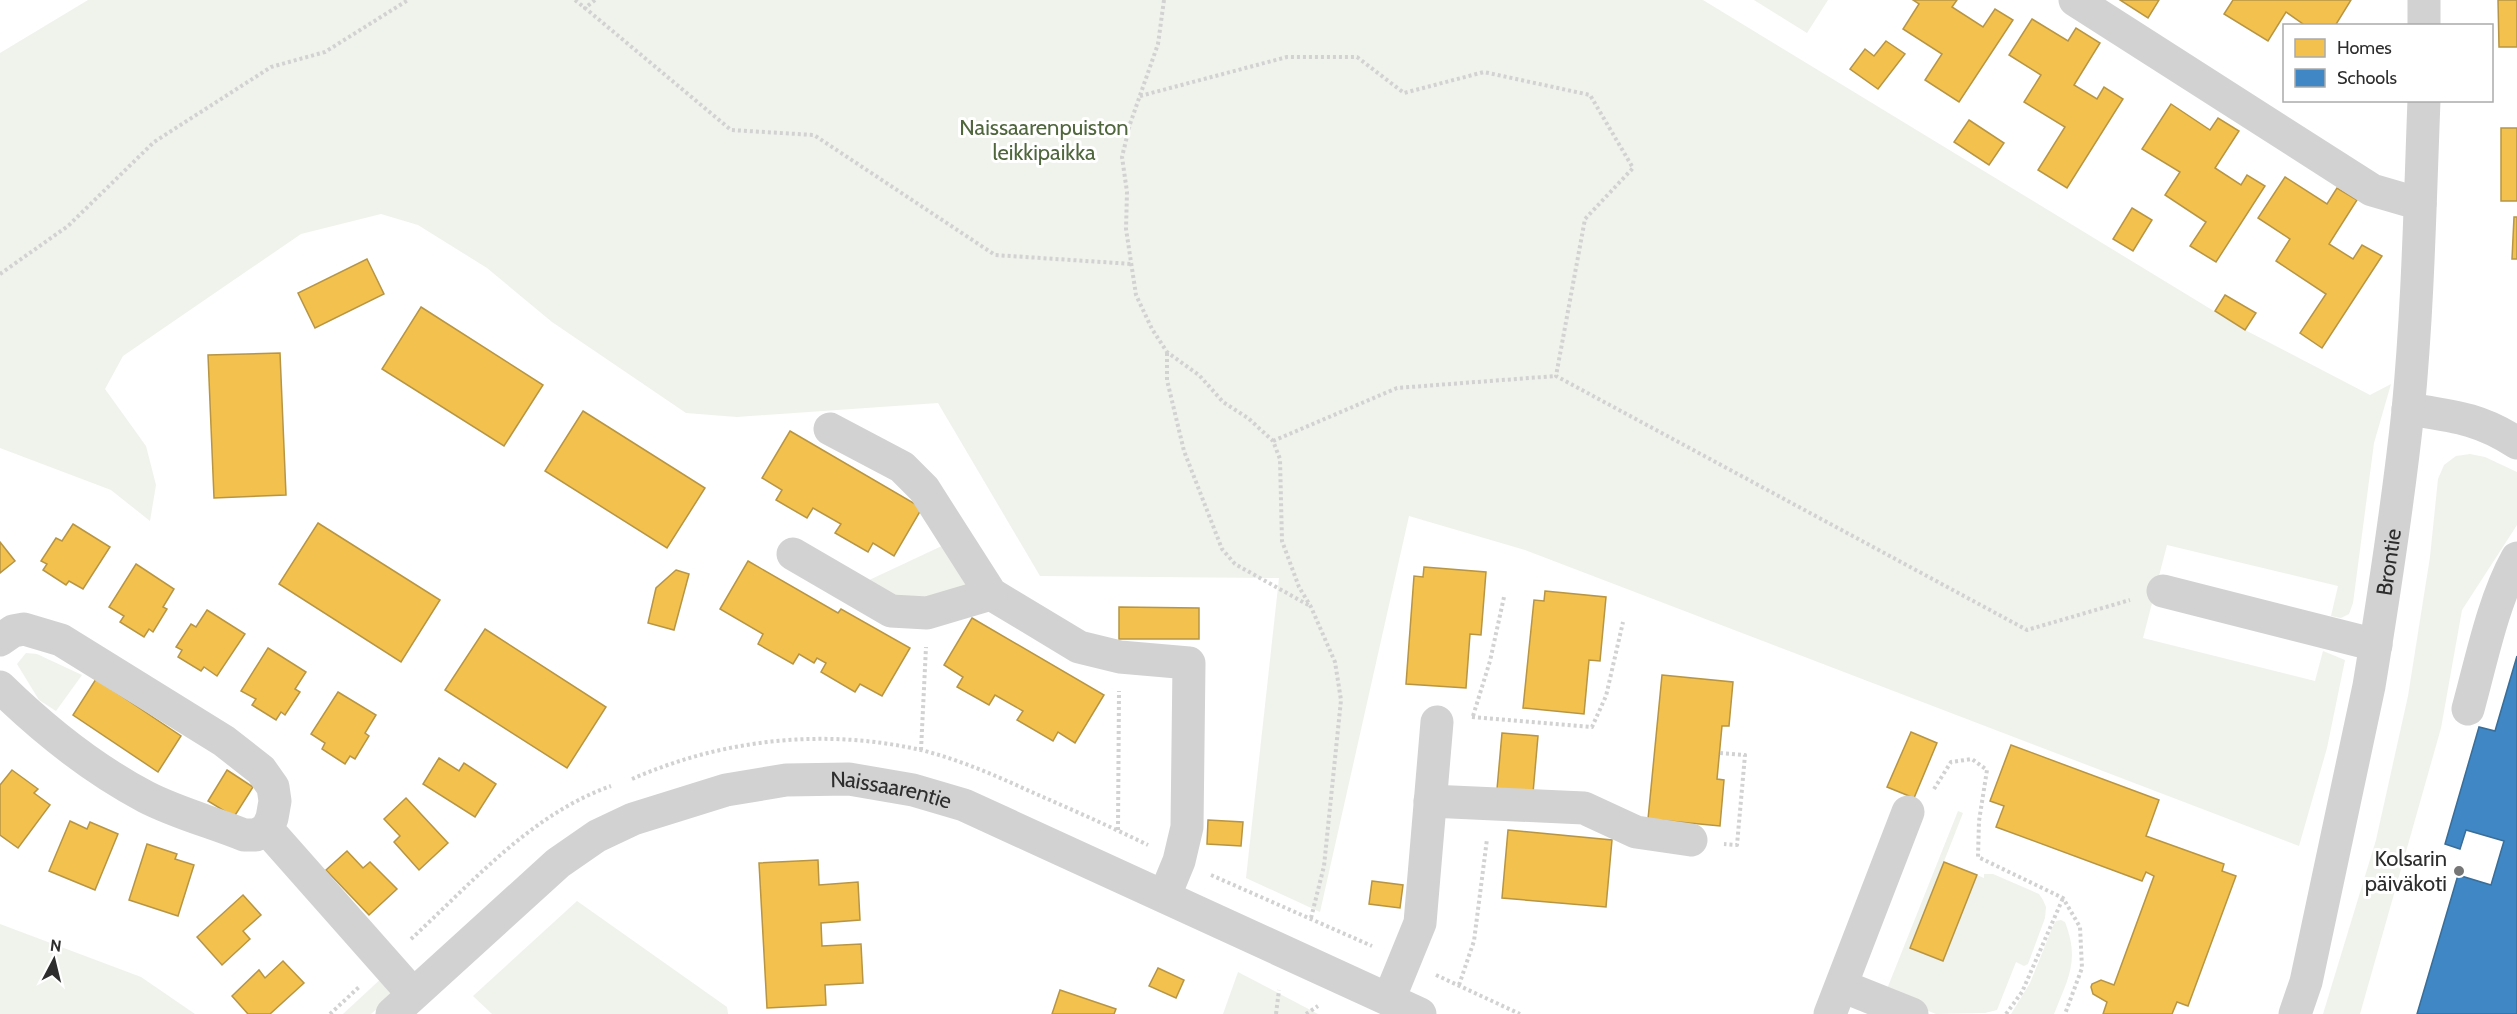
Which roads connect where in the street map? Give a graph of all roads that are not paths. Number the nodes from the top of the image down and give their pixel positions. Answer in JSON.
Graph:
{"nodes":[{"id":1,"x":2075,"y":0,"type":"edge"},
{"id":2,"x":2424,"y":0,"type":"edge"},
{"id":3,"x":2424,"y":24,"type":"edge"},
{"id":4,"x":2424,"y":102,"type":"edge"},
{"id":5,"x":2420,"y":204,"type":"junction"},
{"id":6,"x":2408,"y":409,"type":"junction"},
{"id":7,"x":830,"y":429,"type":"dead end"},
{"id":8,"x":2517,"y":443,"type":"edge"},
{"id":9,"x":793,"y":554,"type":"dead end"},
{"id":10,"x":2515,"y":569,"type":"edge"},
{"id":11,"x":2163,"y":591,"type":"road end"},
{"id":12,"x":991,"y":594,"type":"junction"},
{"id":13,"x":0,"y":640,"type":"edge"},
{"id":14,"x":2376,"y":645,"type":"junction"},
{"id":15,"x":0,"y":687,"type":"edge"},
{"id":16,"x":2468,"y":709,"type":"dead end"},
{"id":17,"x":1437,"y":722,"type":"road end"},
{"id":18,"x":1430,"y":801,"type":"junction"},
{"id":19,"x":1919,"y":804,"type":"road end"},
{"id":20,"x":267,"y":829,"type":"junction"},
{"id":21,"x":1691,"y":840,"type":"road end"},
{"id":22,"x":1165,"y":895,"type":"junction"},
{"id":23,"x":1389,"y":999,"type":"junction"},
{"id":24,"x":1836,"y":1000,"type":"edge"},
{"id":25,"x":403,"y":1004,"type":"edge"},
{"id":26,"x":1420,"y":1014,"type":"edge"},
{"id":27,"x":1912,"y":1014,"type":"edge"},
{"id":28,"x":2295,"y":1014,"type":"edge"}],
"edges":[{"from":1,"to":5,"type":"street"},
{"from":2,"to":3,"type":"street"},
{"from":4,"to":5,"type":"street","name":"Brontie"},
{"from":5,"to":6,"type":"street","name":"Brontie"},
{"from":6,"to":8,"type":"street"},
{"from":6,"to":14,"type":"street","name":"Brontie"},
{"from":7,"to":12,"type":"street"},
{"from":9,"to":12,"type":"street"},
{"from":10,"to":16,"type":"street"},
{"from":11,"to":14,"type":"street"},
{"from":12,"to":22,"type":"street"},
{"from":13,"to":20,"type":"street"},
{"from":14,"to":28,"type":"street","name":"Brontie"},
{"from":15,"to":20,"type":"street"},
{"from":17,"to":18,"type":"street"},
{"from":18,"to":21,"type":"street"},
{"from":18,"to":23,"type":"street"},
{"from":19,"to":24,"type":"street"},
{"from":20,"to":25,"type":"street"},
{"from":22,"to":23,"type":"street","name":"Naissaarentie"},
{"from":22,"to":25,"type":"street","name":"Naissaarentie"},
{"from":23,"to":26,"type":"street","name":"Naissaarentie"},
{"from":24,"to":27,"type":"street"}]}
